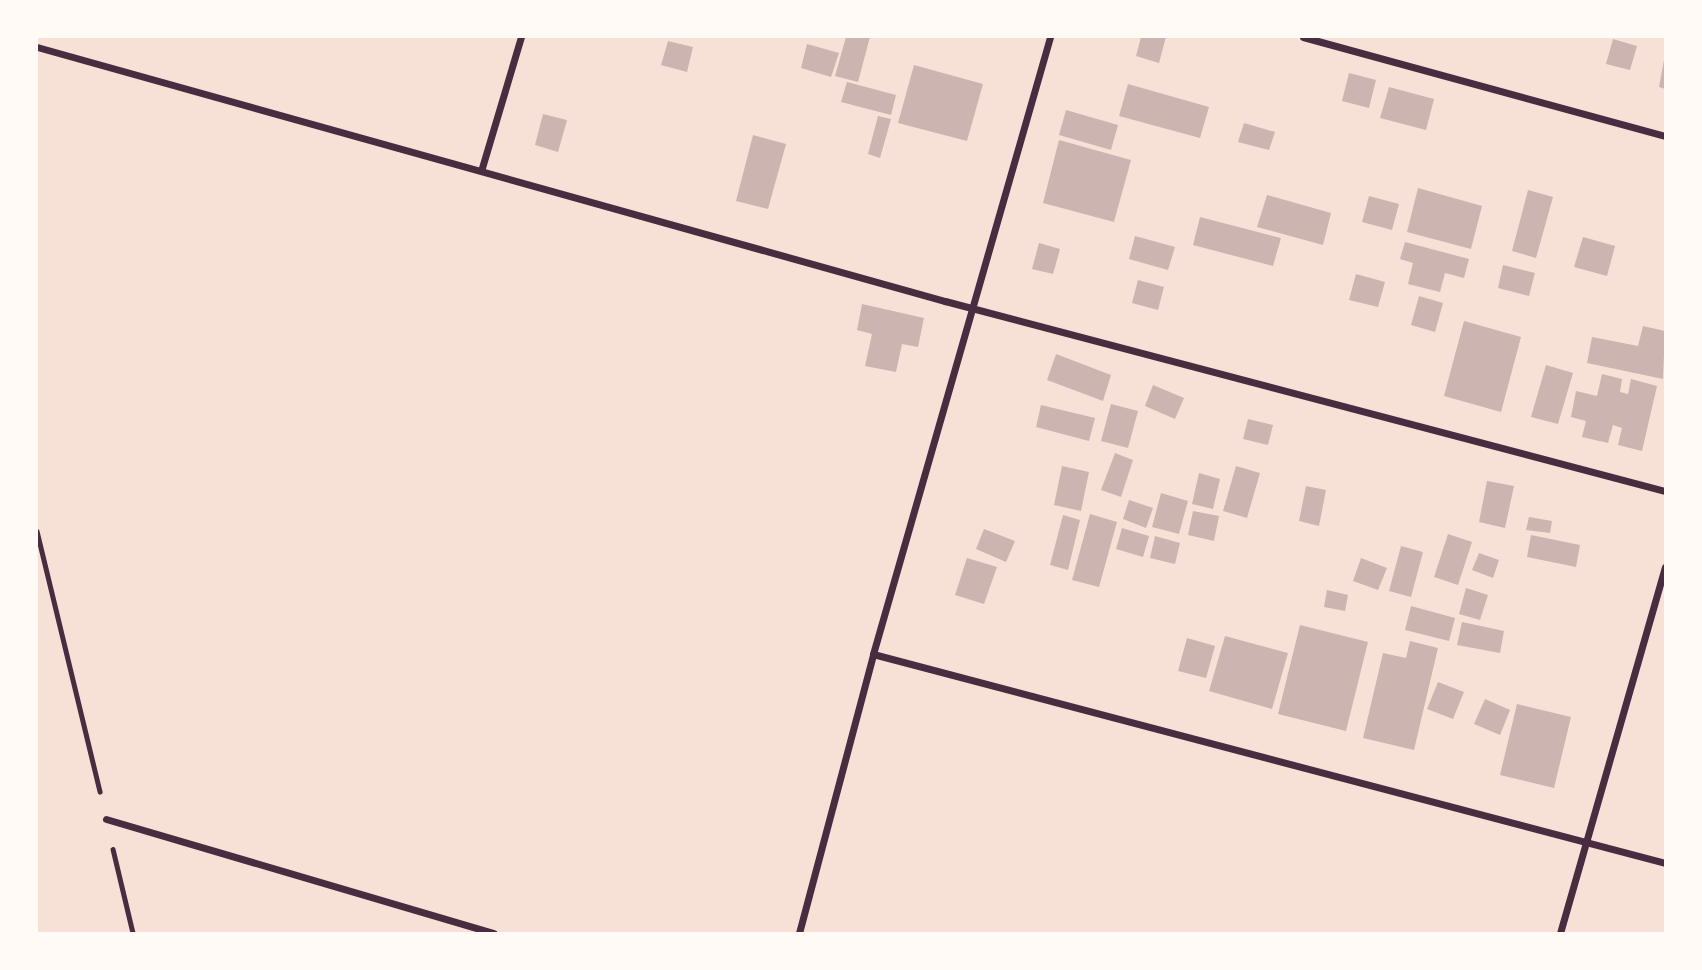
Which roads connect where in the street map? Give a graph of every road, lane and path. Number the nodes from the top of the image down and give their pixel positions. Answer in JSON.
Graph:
{"nodes":[{"id":1,"x":521,"y":37,"type":"edge"},
{"id":2,"x":1049,"y":37,"type":"edge"},
{"id":3,"x":1303,"y":37,"type":"edge"},
{"id":4,"x":37,"y":47,"type":"edge"},
{"id":5,"x":1665,"y":136,"type":"edge"},
{"id":6,"x":481,"y":171,"type":"junction"},
{"id":7,"x":972,"y":307,"type":"junction"},
{"id":8,"x":1665,"y":491,"type":"edge"},
{"id":9,"x":37,"y":531,"type":"edge"},
{"id":10,"x":1665,"y":567,"type":"edge"},
{"id":11,"x":873,"y":654,"type":"junction"},
{"id":12,"x":106,"y":819,"type":"junction"},
{"id":13,"x":1586,"y":842,"type":"junction"},
{"id":14,"x":1665,"y":863,"type":"edge"},
{"id":15,"x":133,"y":933,"type":"edge"},
{"id":16,"x":494,"y":933,"type":"edge"},
{"id":17,"x":799,"y":933,"type":"edge"},
{"id":18,"x":1560,"y":933,"type":"edge"}],
"edges":[{"from":1,"to":6,"type":"street"},
{"from":2,"to":7,"type":"street"},
{"from":3,"to":5,"type":"street"},
{"from":4,"to":6,"type":"street"},
{"from":6,"to":7,"type":"street"},
{"from":7,"to":8,"type":"street"},
{"from":7,"to":11,"type":"street"},
{"from":9,"to":12,"type":"path"},
{"from":10,"to":13,"type":"street"},
{"from":11,"to":13,"type":"street"},
{"from":11,"to":17,"type":"street"},
{"from":12,"to":15,"type":"path"},
{"from":12,"to":16,"type":"street"},
{"from":13,"to":14,"type":"street"},
{"from":13,"to":18,"type":"street"}]}
